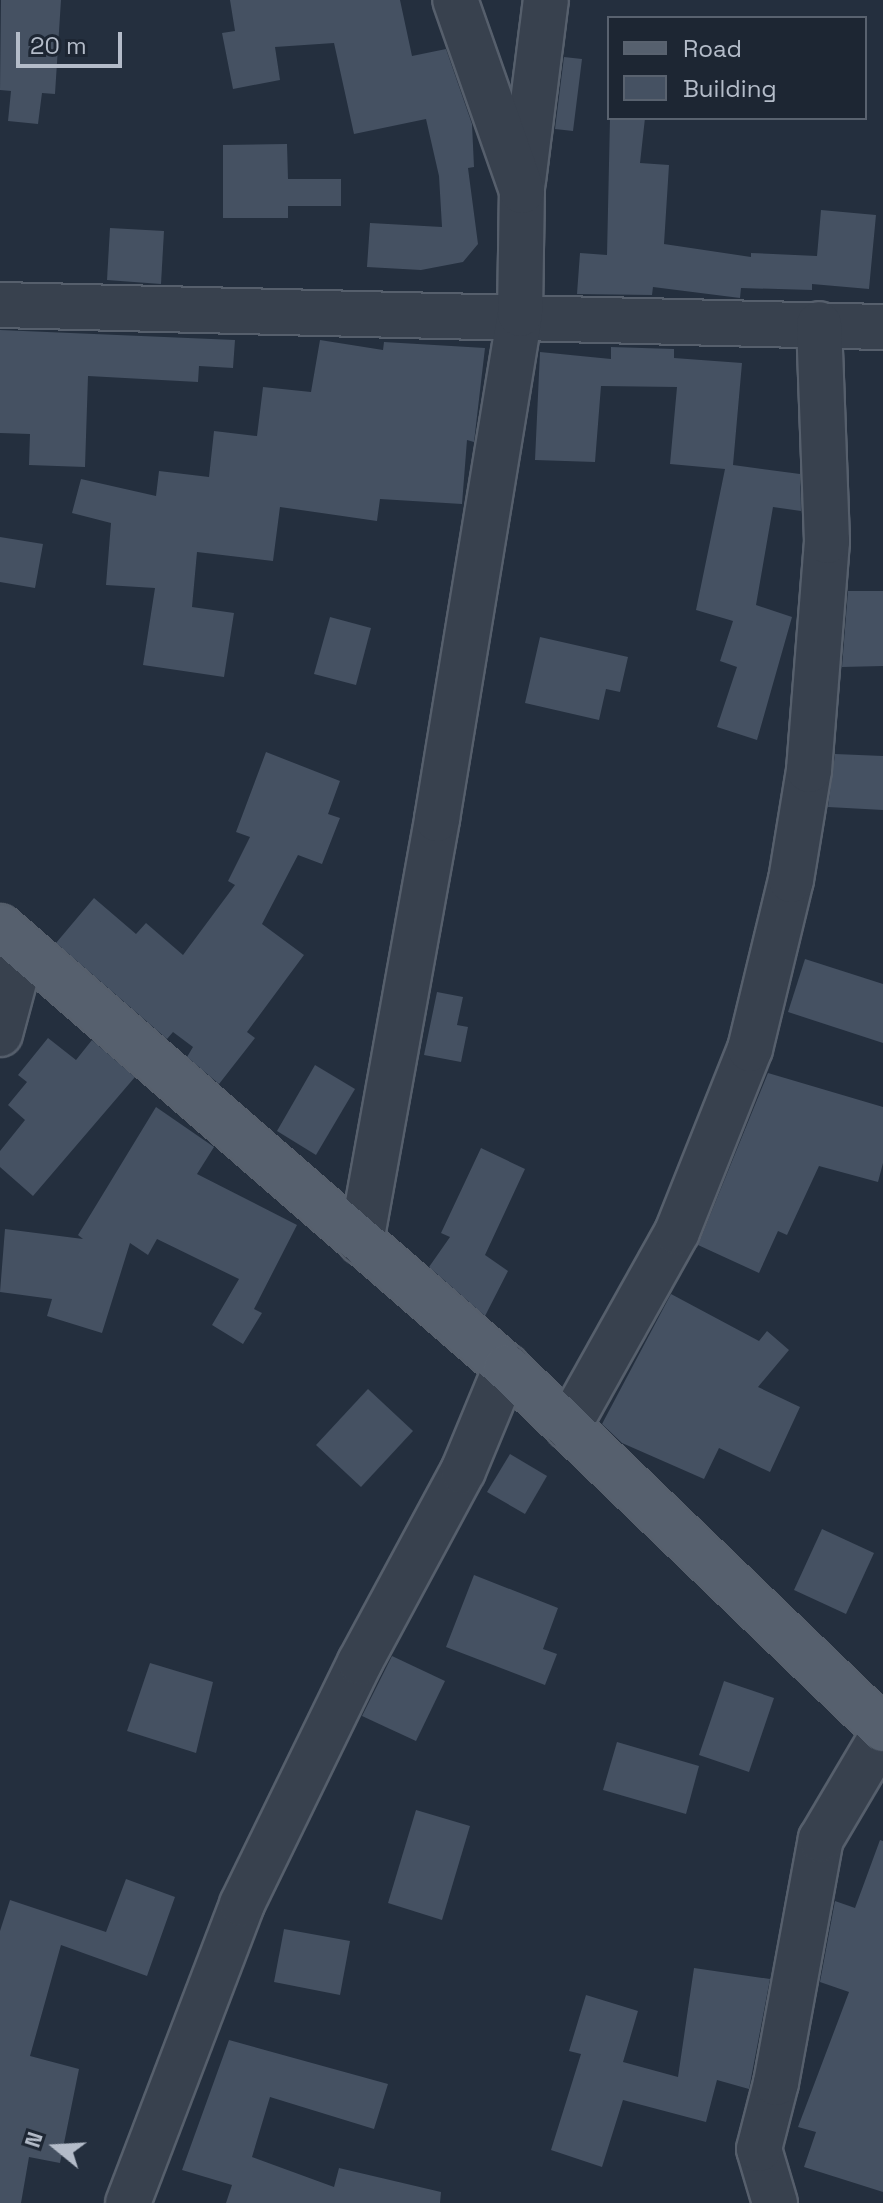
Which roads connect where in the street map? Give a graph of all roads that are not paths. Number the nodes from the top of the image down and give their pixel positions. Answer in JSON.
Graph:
{"nodes":[{"id":1,"x":455,"y":0,"type":"edge"},
{"id":2,"x":546,"y":0,"type":"edge"},
{"id":3,"x":522,"y":191,"type":"junction"},
{"id":4,"x":0,"y":305,"type":"edge"},
{"id":5,"x":520,"y":314,"type":"junction"},
{"id":6,"x":819,"y":324,"type":"junction"},
{"id":7,"x":883,"y":327,"type":"edge"},
{"id":8,"x":12,"y":938,"type":"edge"},
{"id":9,"x":0,"y":1034,"type":"edge"},
{"id":10,"x":361,"y":1242,"type":"junction"},
{"id":11,"x":506,"y":1367,"type":"junction"},
{"id":12,"x":568,"y":1427,"type":"junction"},
{"id":13,"x":883,"y":1731,"type":"edge"},
{"id":14,"x":128,"y":2203,"type":"edge"},
{"id":15,"x":775,"y":2203,"type":"edge"}],
"edges":[{"from":1,"to":3,"type":"street"},
{"from":2,"to":3,"type":"street"},
{"from":3,"to":5,"type":"street"},
{"from":4,"to":5,"type":"street"},
{"from":5,"to":6,"type":"street"},
{"from":5,"to":10,"type":"street"},
{"from":6,"to":7,"type":"street"},
{"from":6,"to":12,"type":"street"},
{"from":8,"to":9,"type":"street"},
{"from":8,"to":10,"type":"main road"},
{"from":10,"to":11,"type":"main road"},
{"from":11,"to":12,"type":"main road"},
{"from":11,"to":14,"type":"street"},
{"from":12,"to":13,"type":"main road"},
{"from":13,"to":15,"type":"street"}]}
